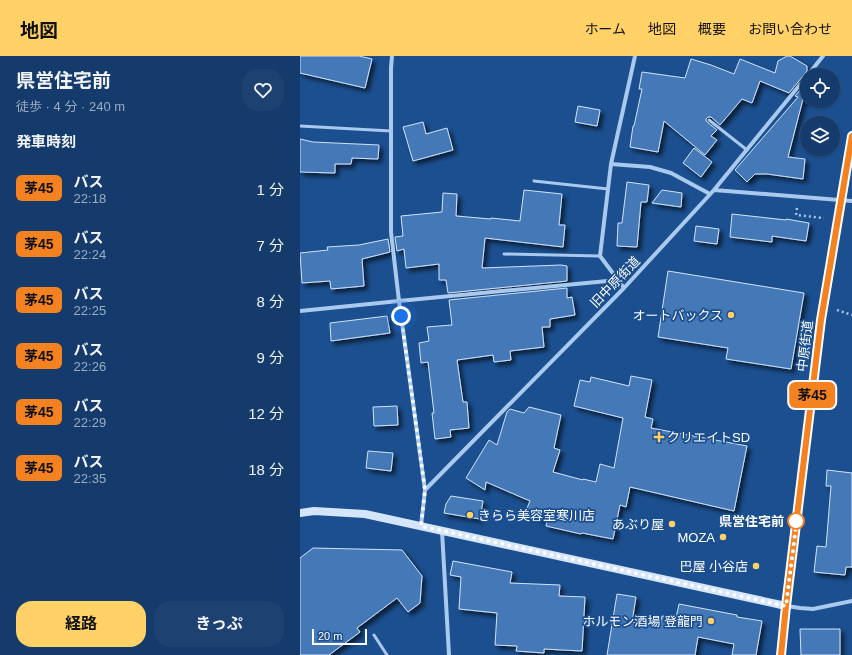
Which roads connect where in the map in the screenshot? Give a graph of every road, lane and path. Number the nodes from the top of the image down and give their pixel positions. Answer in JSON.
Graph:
{"nodes":[{"id":1,"x":392,"y":56,"type":"edge"},
{"id":2,"x":635,"y":56,"type":"edge"},
{"id":3,"x":823,"y":56,"type":"edge"},
{"id":4,"x":813,"y":68,"type":"edge"},
{"id":5,"x":800,"y":85,"type":"edge"},
{"id":6,"x":709,"y":120,"type":"dead end"},
{"id":7,"x":300,"y":126,"type":"edge"},
{"id":8,"x":391,"y":131,"type":"junction"},
{"id":9,"x":852,"y":136,"type":"edge"},
{"id":10,"x":747,"y":150,"type":"junction"},
{"id":11,"x":611,"y":164,"type":"junction"},
{"id":12,"x":534,"y":181,"type":"dead end"},
{"id":13,"x":608,"y":189,"type":"junction"},
{"id":14,"x":714,"y":190,"type":"junction"},
{"id":15,"x":710,"y":194,"type":"junction"},
{"id":16,"x":841,"y":200,"type":"junction"},
{"id":17,"x":852,"y":200,"type":"edge"},
{"id":18,"x":797,"y":208,"type":"dead end"},
{"id":19,"x":825,"y":218,"type":"dead end"},
{"id":20,"x":504,"y":254,"type":"dead end"},
{"id":21,"x":600,"y":256,"type":"junction"},
{"id":22,"x":618,"y":280,"type":"junction"},
{"id":23,"x":624,"y":288,"type":"junction"},
{"id":24,"x":399,"y":301,"type":"junction"},
{"id":25,"x":836,"y":310,"type":"dead end"},
{"id":26,"x":300,"y":311,"type":"edge"},
{"id":27,"x":852,"y":315,"type":"edge"},
{"id":28,"x":425,"y":490,"type":"junction"},
{"id":29,"x":300,"y":513,"type":"edge"},
{"id":30,"x":421,"y":526,"type":"junction"},
{"id":31,"x":442,"y":531,"type":"junction"},
{"id":32,"x":852,"y":601,"type":"edge"},
{"id":33,"x":786,"y":606,"type":"junction"},
{"id":34,"x":374,"y":635,"type":"dead end"},
{"id":35,"x":386,"y":655,"type":"edge"},
{"id":36,"x":449,"y":655,"type":"edge"},
{"id":37,"x":781,"y":655,"type":"edge"}],
"edges":[{"from":1,"to":8,"type":"street"},
{"from":2,"to":11,"type":"street"},
{"from":3,"to":4,"type":"street","name":"旧中原街道"},
{"from":5,"to":10,"type":"street","name":"旧中原街道"},
{"from":6,"to":10,"type":"lane"},
{"from":7,"to":8,"type":"lane"},
{"from":8,"to":24,"type":"street"},
{"from":9,"to":16,"type":"main road","name":"中原街道"},
{"from":10,"to":14,"type":"street","name":"旧中原街道"},
{"from":11,"to":13,"type":"street"},
{"from":11,"to":15,"type":"street"},
{"from":12,"to":13,"type":"lane"},
{"from":13,"to":21,"type":"street"},
{"from":14,"to":15,"type":"street","name":"旧中原街道"},
{"from":14,"to":16,"type":"street"},
{"from":15,"to":23,"type":"street","name":"旧中原街道"},
{"from":16,"to":17,"type":"street"},
{"from":16,"to":33,"type":"main road","name":"中原街道"},
{"from":18,"to":19,"type":"path"},
{"from":20,"to":21,"type":"lane"},
{"from":21,"to":22,"type":"street"},
{"from":22,"to":23,"type":"street"},
{"from":22,"to":24,"type":"street"},
{"from":23,"to":28,"type":"street","name":"旧中原街道"},
{"from":24,"to":26,"type":"street"},
{"from":24,"to":28,"type":"street"},
{"from":25,"to":27,"type":"path"},
{"from":28,"to":30,"type":"street"},
{"from":29,"to":30,"type":"street"},
{"from":30,"to":31,"type":"street"},
{"from":31,"to":33,"type":"street"},
{"from":31,"to":36,"type":"street"},
{"from":32,"to":33,"type":"street"},
{"from":33,"to":37,"type":"main road","name":"中原街道"},
{"from":34,"to":35,"type":"lane"}]}
